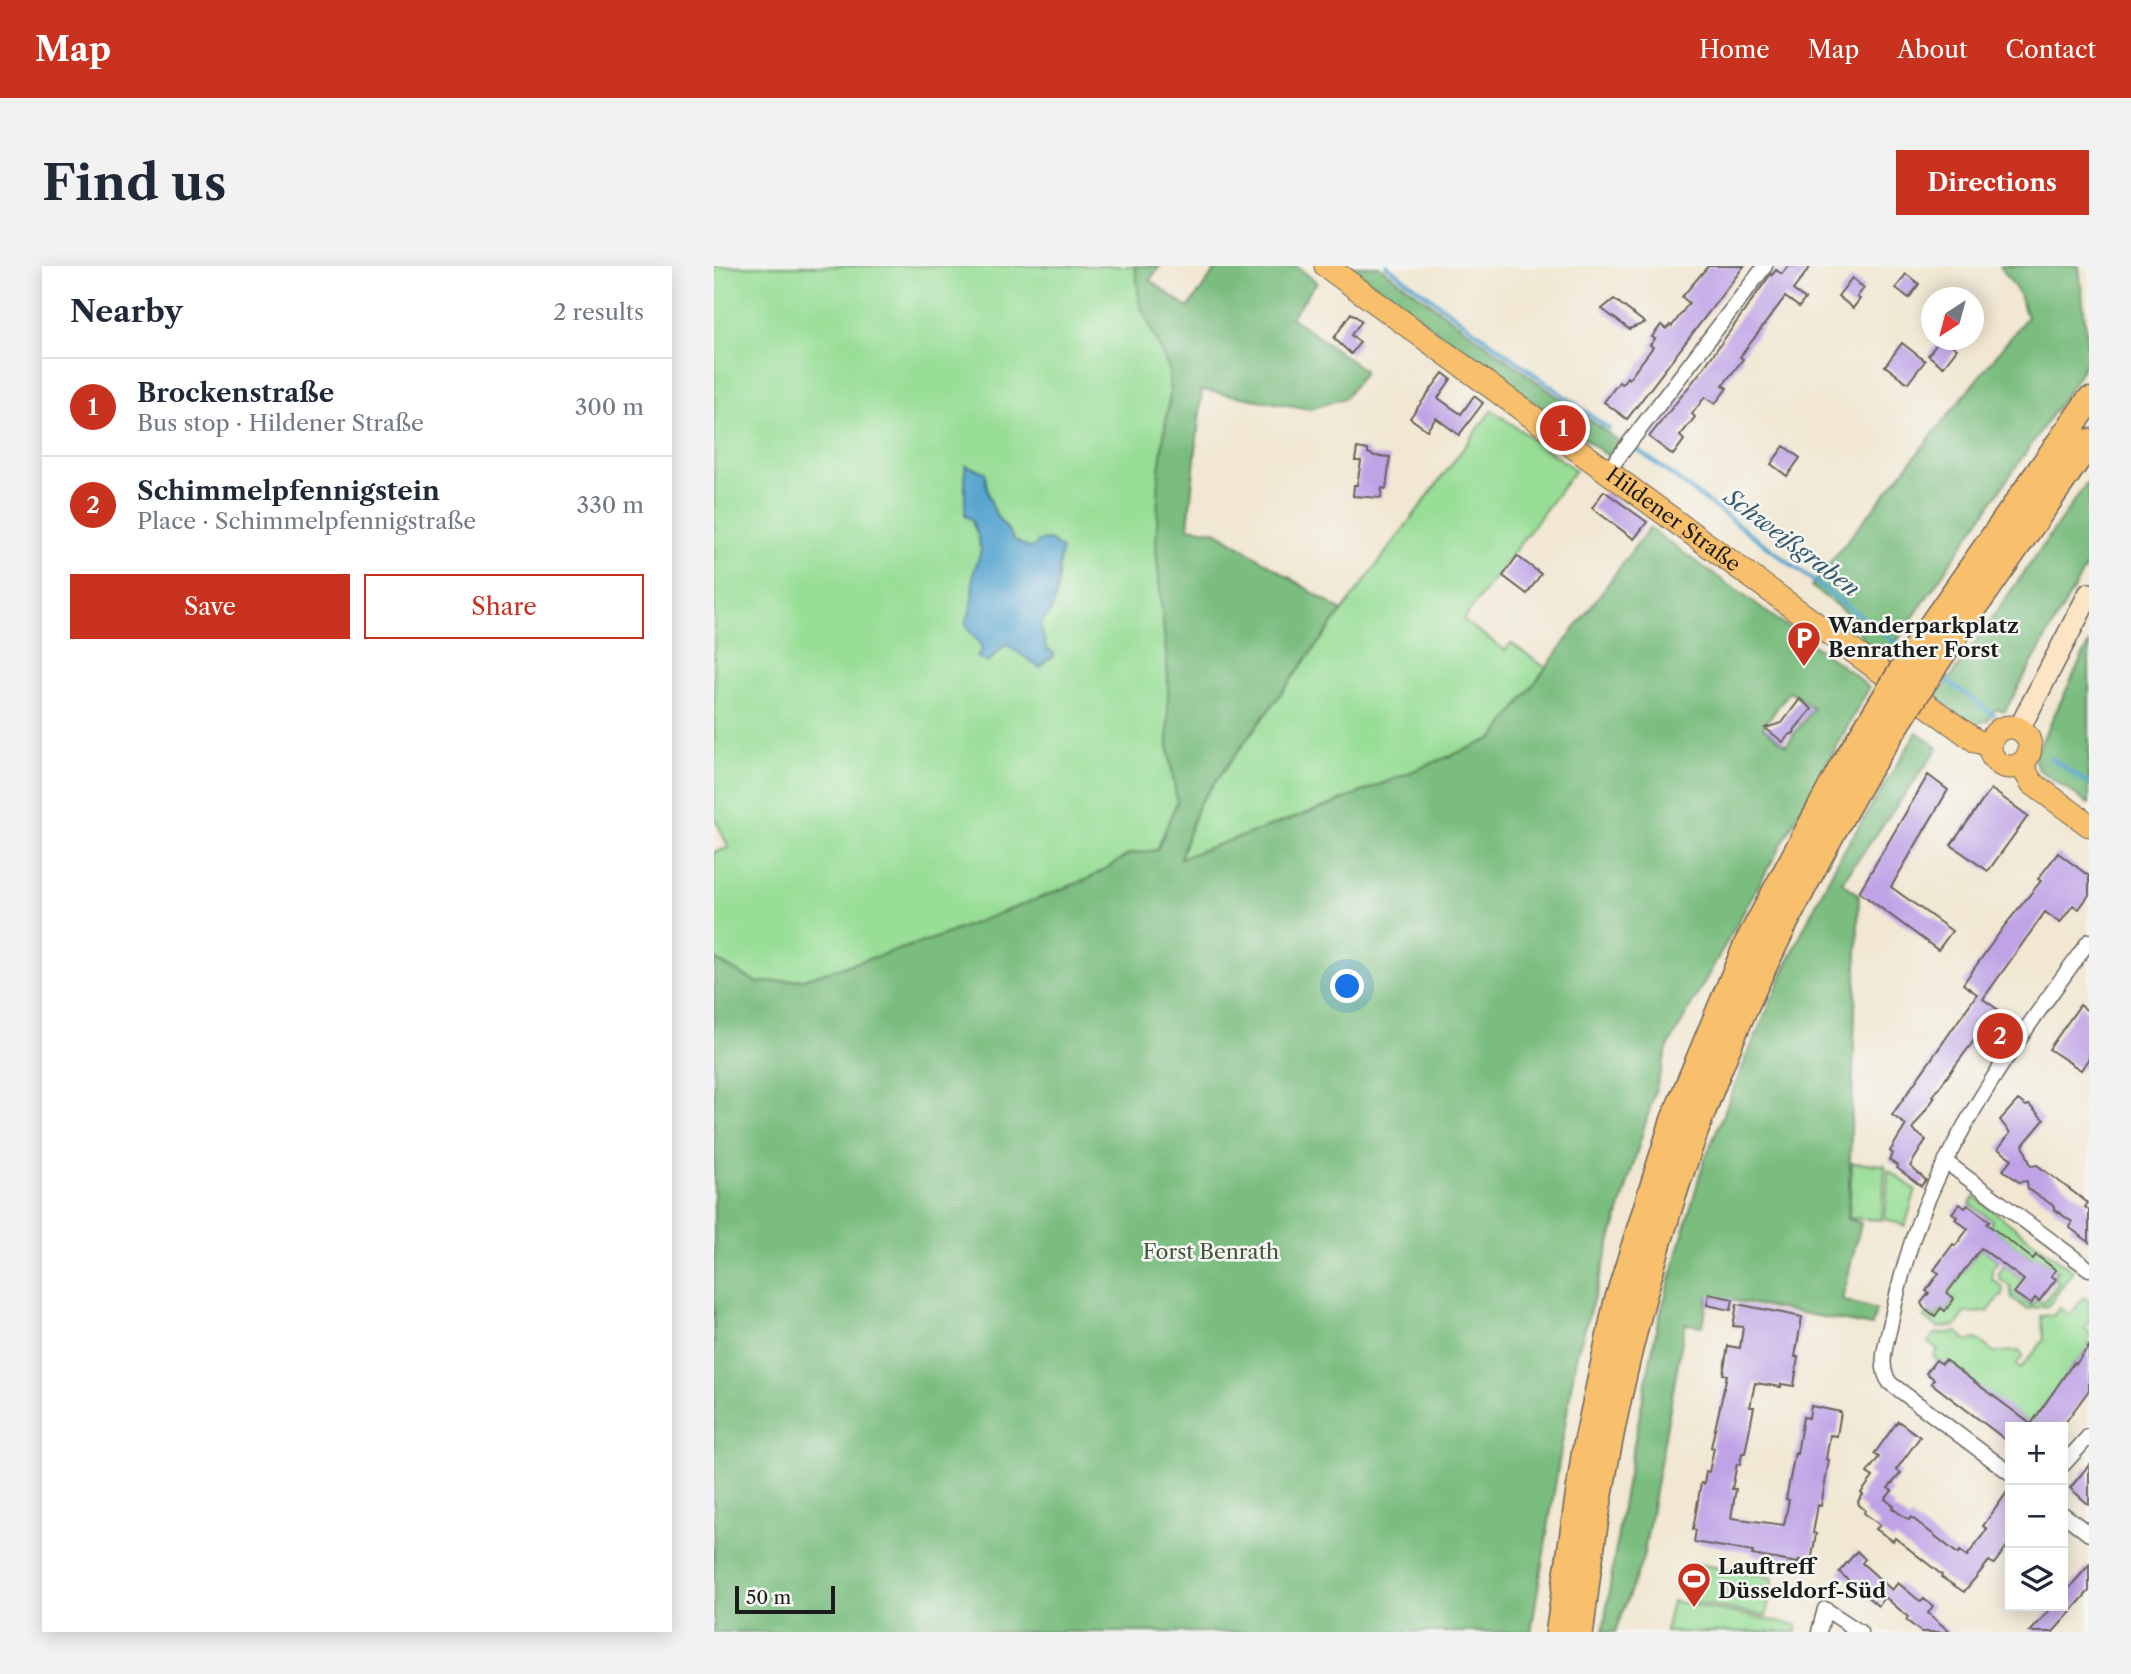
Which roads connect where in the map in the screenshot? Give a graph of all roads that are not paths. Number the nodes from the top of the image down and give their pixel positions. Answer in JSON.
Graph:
{"nodes":[{"id":1,"x":1326,"y":266,"type":"edge"},
{"id":2,"x":1765,"y":266,"type":"edge"},
{"id":3,"x":2085,"y":406,"type":"edge"},
{"id":4,"x":2087,"y":445,"type":"edge"},
{"id":5,"x":1607,"y":472,"type":"junction"},
{"id":6,"x":2089,"y":594,"type":"edge"},
{"id":7,"x":1929,"y":651,"type":"junction"},
{"id":8,"x":2019,"y":729,"type":"junction"},
{"id":9,"x":1990,"y":745,"type":"junction"},
{"id":10,"x":2021,"y":765,"type":"junction"},
{"id":11,"x":2089,"y":825,"type":"edge"},
{"id":12,"x":2089,"y":940,"type":"edge"},
{"id":13,"x":1946,"y":1162,"type":"junction"},
{"id":14,"x":2089,"y":1269,"type":"edge"},
{"id":15,"x":2089,"y":1436,"type":"edge"},
{"id":16,"x":2068,"y":1459,"type":"edge"},
{"id":17,"x":2005,"y":1469,"type":"edge"},
{"id":18,"x":2068,"y":1518,"type":"edge"},
{"id":19,"x":2089,"y":1534,"type":"edge"},
{"id":20,"x":1575,"y":1614,"type":"edge"},
{"id":21,"x":1559,"y":1632,"type":"edge"},
{"id":22,"x":1819,"y":1632,"type":"edge"},
{"id":23,"x":1860,"y":1632,"type":"edge"}],
"edges":[{"from":1,"to":5,"type":"main road","name":"Hildener Straße"},
{"from":2,"to":5,"type":"street"},
{"from":3,"to":7,"type":"highway"},
{"from":4,"to":7,"type":"highway"},
{"from":5,"to":9,"type":"main road","name":"Hildener Straße"},
{"from":6,"to":8,"type":"main road"},
{"from":7,"to":20,"type":"highway","bridge":true},
{"from":8,"to":9,"type":"main road"},
{"from":8,"to":10,"type":"main road"},
{"from":9,"to":10,"type":"main road","name":"Hildener Straße"},
{"from":10,"to":11,"type":"main road"},
{"from":12,"to":13,"type":"street"},
{"from":13,"to":14,"type":"street"},
{"from":13,"to":17,"type":"street"},
{"from":15,"to":16,"type":"street"},
{"from":18,"to":19,"type":"street"},
{"from":20,"to":21,"type":"highway"},
{"from":22,"to":23,"type":"street"}]}
